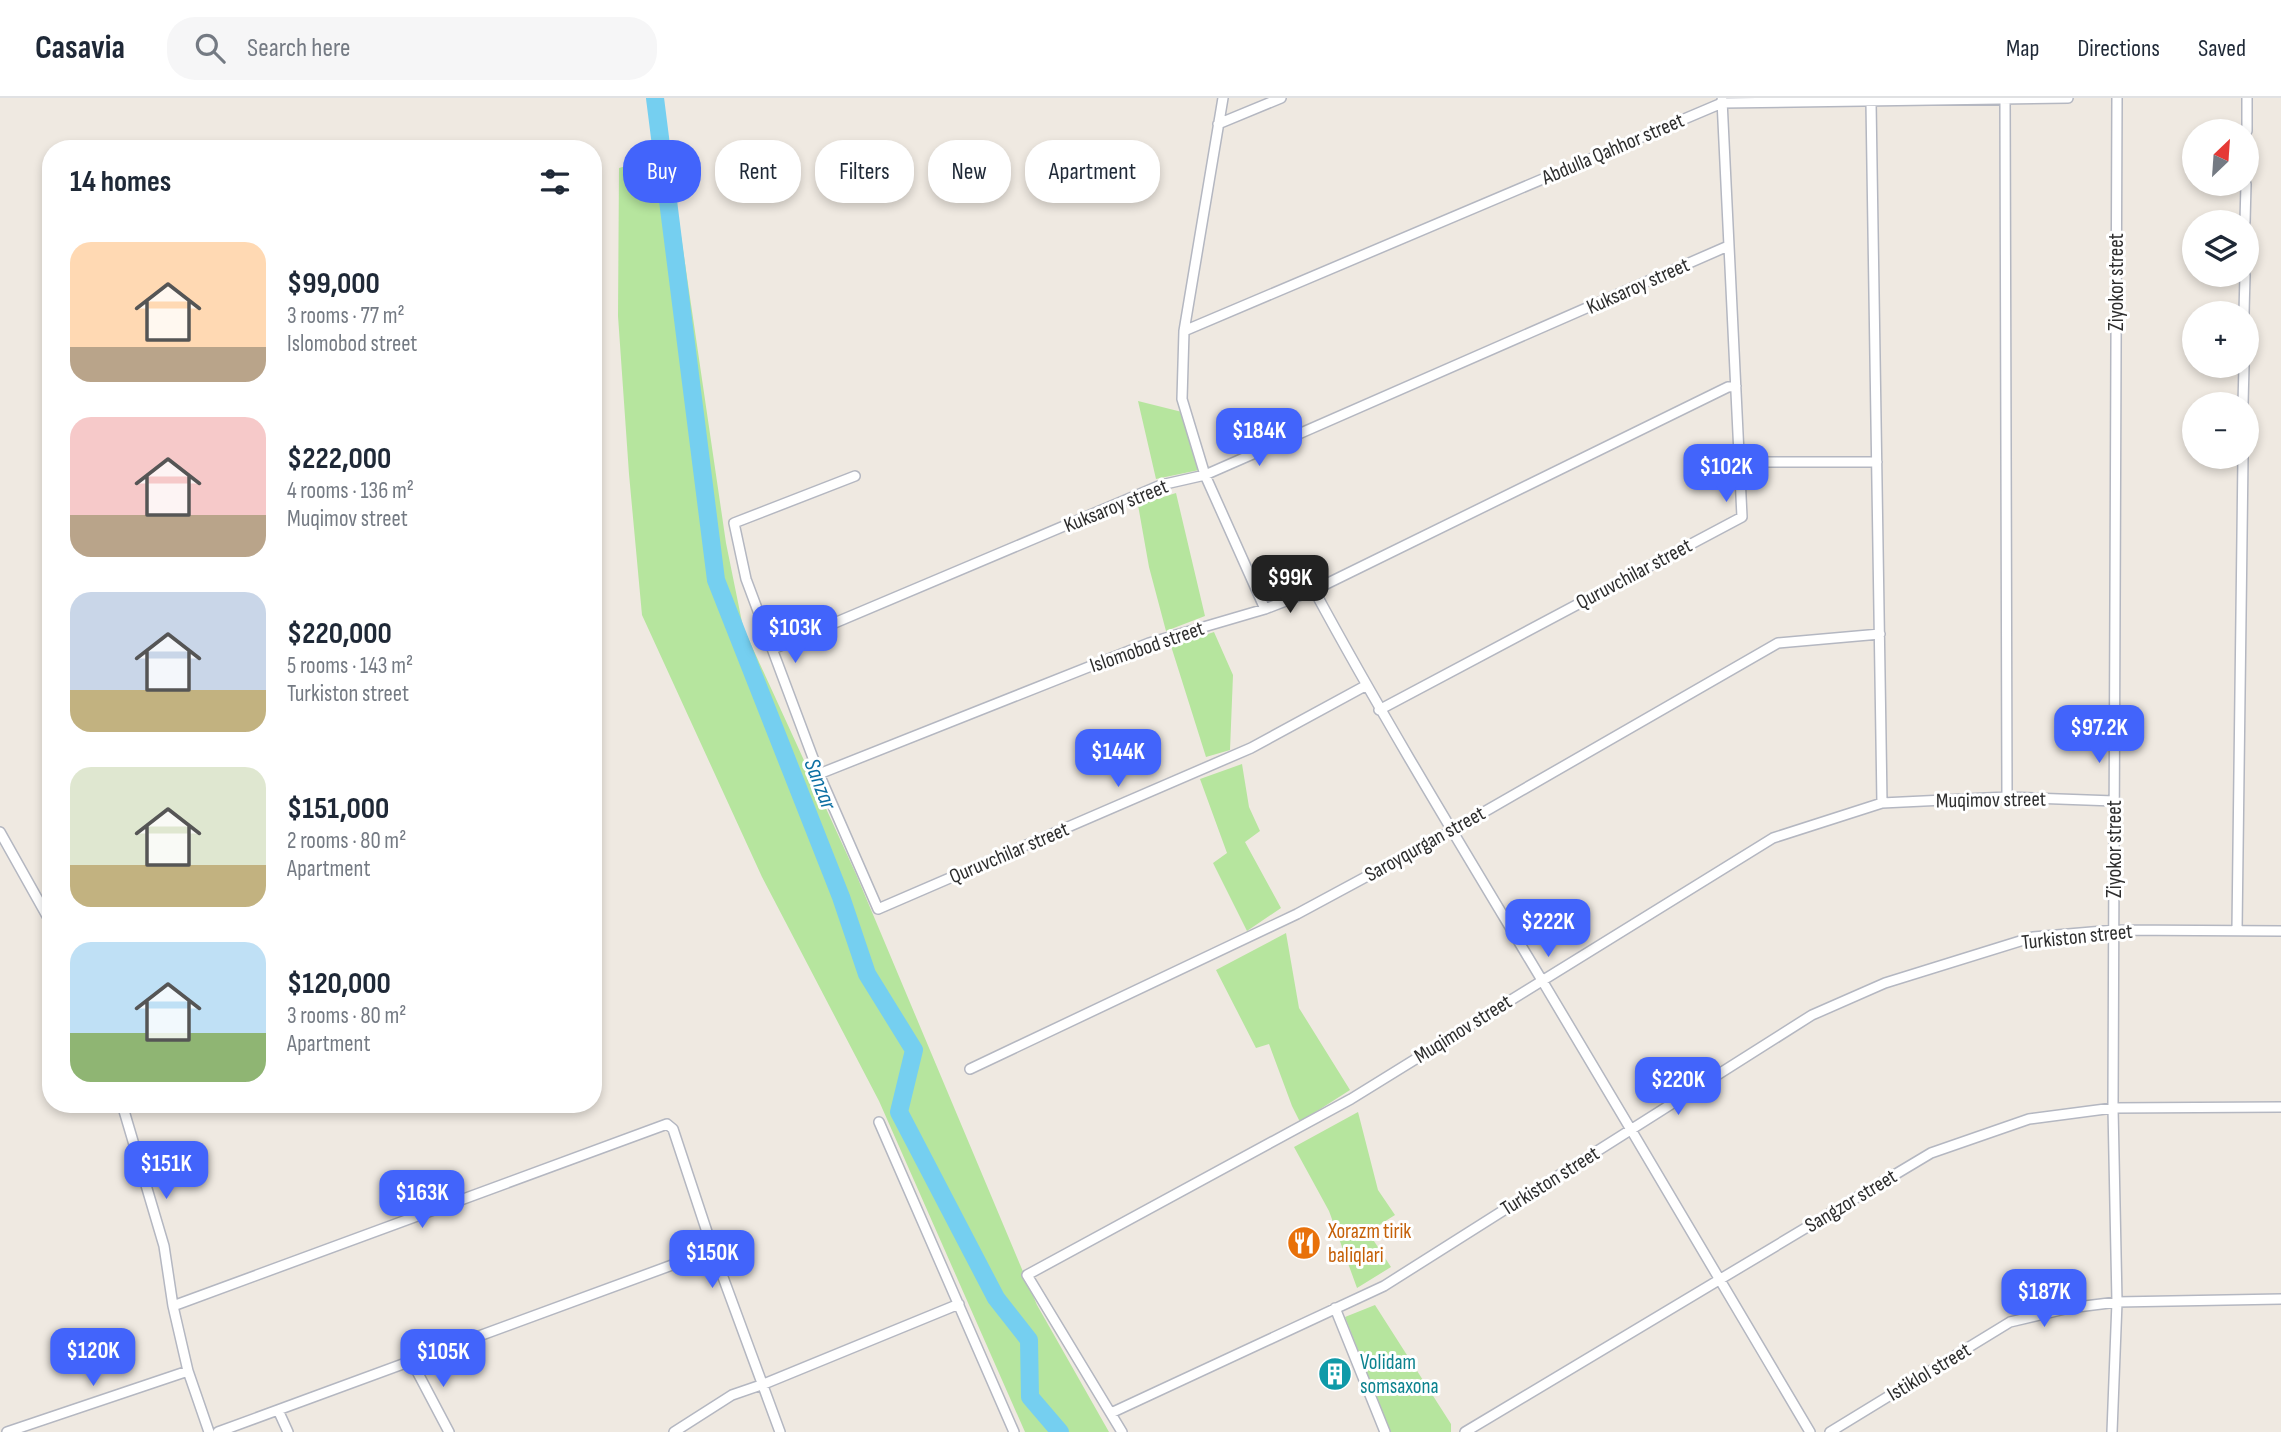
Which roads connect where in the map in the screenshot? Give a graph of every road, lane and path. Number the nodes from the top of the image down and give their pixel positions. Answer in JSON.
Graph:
{"nodes":[{"id":1,"x":1223,"y":98,"type":"edge"},
{"id":2,"x":1281,"y":98,"type":"edge"},
{"id":3,"x":2068,"y":98,"type":"edge"},
{"id":4,"x":2117,"y":98,"type":"edge"},
{"id":5,"x":2247,"y":98,"type":"edge"},
{"id":6,"x":2005,"y":99,"type":"edge"},
{"id":7,"x":1722,"y":101,"type":"edge"},
{"id":8,"x":1871,"y":102,"type":"junction"},
{"id":9,"x":2246,"y":119,"type":"edge"},
{"id":10,"x":1218,"y":124,"type":"junction"},
{"id":11,"x":1728,"y":247,"type":"junction"},
{"id":12,"x":1184,"y":331,"type":"junction"},
{"id":13,"x":1736,"y":386,"type":"junction"},
{"id":14,"x":1877,"y":461,"type":"junction"},
{"id":15,"x":1739,"y":462,"type":"junction"},
{"id":16,"x":2242,"y":469,"type":"edge"},
{"id":17,"x":1205,"y":475,"type":"junction"},
{"id":18,"x":855,"y":476,"type":"dead end"},
{"id":19,"x":1314,"y":590,"type":"junction"},
{"id":20,"x":1265,"y":609,"type":"junction"},
{"id":21,"x":1880,"y":634,"type":"junction"},
{"id":22,"x":773,"y":649,"type":"junction"},
{"id":23,"x":1365,"y":686,"type":"junction"},
{"id":24,"x":1379,"y":710,"type":"junction"},
{"id":25,"x":819,"y":774,"type":"junction"},
{"id":26,"x":2007,"y":797,"type":"junction"},
{"id":27,"x":2113,"y":801,"type":"junction"},
{"id":28,"x":1882,"y":803,"type":"junction"},
{"id":29,"x":1451,"y":831,"type":"junction"},
{"id":30,"x":0,"y":832,"type":"edge"},
{"id":31,"x":42,"y":907,"type":"edge"},
{"id":32,"x":2115,"y":930,"type":"junction"},
{"id":33,"x":2237,"y":930,"type":"junction"},
{"id":34,"x":2281,"y":931,"type":"edge"},
{"id":35,"x":1542,"y":980,"type":"junction"},
{"id":36,"x":970,"y":1069,"type":"dead end"},
{"id":37,"x":2281,"y":1107,"type":"edge"},
{"id":38,"x":2113,"y":1108,"type":"junction"},
{"id":39,"x":125,"y":1113,"type":"edge"},
{"id":40,"x":879,"y":1122,"type":"dead end"},
{"id":41,"x":1631,"y":1130,"type":"junction"},
{"id":42,"x":713,"y":1250,"type":"junction"},
{"id":43,"x":1721,"y":1279,"type":"junction"},
{"id":44,"x":2281,"y":1299,"type":"edge"},
{"id":45,"x":2117,"y":1302,"type":"junction"},
{"id":46,"x":959,"y":1304,"type":"junction"},
{"id":47,"x":173,"y":1306,"type":"junction"},
{"id":48,"x":1335,"y":1308,"type":"junction"},
{"id":49,"x":411,"y":1360,"type":"junction"},
{"id":50,"x":188,"y":1371,"type":"junction"},
{"id":51,"x":764,"y":1384,"type":"junction"},
{"id":52,"x":278,"y":1410,"type":"junction"},
{"id":53,"x":1111,"y":1413,"type":"junction"},
{"id":54,"x":7,"y":1432,"type":"edge"},
{"id":55,"x":209,"y":1432,"type":"edge"},
{"id":56,"x":218,"y":1432,"type":"edge"},
{"id":57,"x":288,"y":1432,"type":"edge"},
{"id":58,"x":449,"y":1432,"type":"edge"},
{"id":59,"x":674,"y":1432,"type":"edge"},
{"id":60,"x":780,"y":1432,"type":"edge"},
{"id":61,"x":1014,"y":1432,"type":"edge"},
{"id":62,"x":1122,"y":1432,"type":"edge"},
{"id":63,"x":1385,"y":1432,"type":"edge"},
{"id":64,"x":1465,"y":1432,"type":"edge"},
{"id":65,"x":1810,"y":1432,"type":"edge"},
{"id":66,"x":1830,"y":1432,"type":"edge"},
{"id":67,"x":2112,"y":1432,"type":"edge"}],
"edges":[{"from":1,"to":10,"type":"street"},
{"from":2,"to":10,"type":"street"},
{"from":3,"to":6,"type":"street","name":"Abdulla Qahhor street"},
{"from":4,"to":27,"type":"street","name":"Ziyokor street"},
{"from":5,"to":9,"type":"street"},
{"from":6,"to":8,"type":"street","name":"Abdulla Qahhor street"},
{"from":6,"to":26,"type":"street"},
{"from":7,"to":8,"type":"street","name":"Abdulla Qahhor street"},
{"from":7,"to":11,"type":"street","name":"Quruvchilar street"},
{"from":7,"to":12,"type":"street","name":"Abdulla Qahhor street"},
{"from":8,"to":14,"type":"street"},
{"from":10,"to":12,"type":"street"},
{"from":11,"to":13,"type":"street","name":"Quruvchilar street"},
{"from":11,"to":17,"type":"street","name":"Kuksaroy street"},
{"from":12,"to":17,"type":"street"},
{"from":13,"to":15,"type":"street","name":"Quruvchilar street"},
{"from":13,"to":19,"type":"street","name":"Islomobod street"},
{"from":14,"to":15,"type":"street"},
{"from":14,"to":21,"type":"street"},
{"from":15,"to":24,"type":"street","name":"Quruvchilar street"},
{"from":16,"to":33,"type":"street"},
{"from":17,"to":20,"type":"street"},
{"from":17,"to":22,"type":"street","name":"Kuksaroy street"},
{"from":18,"to":22,"type":"street"},
{"from":19,"to":20,"type":"street","name":"Islomobod street"},
{"from":19,"to":23,"type":"street"},
{"from":20,"to":25,"type":"street","name":"Islomobod street"},
{"from":21,"to":28,"type":"street"},
{"from":21,"to":29,"type":"street","name":"Saroyqurgan street"},
{"from":22,"to":25,"type":"street"},
{"from":23,"to":24,"type":"street"},
{"from":23,"to":25,"type":"street","name":"Quruvchilar street"},
{"from":24,"to":29,"type":"street"},
{"from":26,"to":27,"type":"street","name":"Muqimov street"},
{"from":26,"to":28,"type":"street","name":"Muqimov street"},
{"from":27,"to":32,"type":"street","name":"Ziyokor street"},
{"from":28,"to":35,"type":"street","name":"Muqimov street"},
{"from":29,"to":35,"type":"street"},
{"from":29,"to":36,"type":"street","name":"Saroyqurgan street"},
{"from":30,"to":31,"type":"street"},
{"from":32,"to":33,"type":"street","name":"Turkiston street"},
{"from":32,"to":38,"type":"street","name":"Ziyokor street"},
{"from":32,"to":41,"type":"street","name":"Turkiston street"},
{"from":33,"to":34,"type":"street","name":"Turkiston street"},
{"from":35,"to":41,"type":"street"},
{"from":35,"to":53,"type":"street","name":"Muqimov street"},
{"from":37,"to":38,"type":"street","name":"Sangzor street"},
{"from":38,"to":43,"type":"street","name":"Sangzor street"},
{"from":38,"to":45,"type":"street","name":"Ziyokor street"},
{"from":39,"to":47,"type":"street"},
{"from":40,"to":46,"type":"street"},
{"from":41,"to":43,"type":"street"},
{"from":41,"to":48,"type":"street","name":"Turkiston street"},
{"from":42,"to":47,"type":"street"},
{"from":42,"to":49,"type":"street"},
{"from":42,"to":51,"type":"street"},
{"from":43,"to":64,"type":"street","name":"Sangzor street"},
{"from":43,"to":65,"type":"street"},
{"from":44,"to":45,"type":"street","name":"Istiklol street"},
{"from":45,"to":66,"type":"street","name":"Istiklol street"},
{"from":45,"to":67,"type":"street","name":"Ziyokor street"},
{"from":46,"to":51,"type":"street"},
{"from":46,"to":61,"type":"street"},
{"from":47,"to":50,"type":"street"},
{"from":48,"to":53,"type":"street","name":"Turkiston street"},
{"from":48,"to":63,"type":"street"},
{"from":49,"to":52,"type":"street"},
{"from":49,"to":58,"type":"street"},
{"from":50,"to":54,"type":"street"},
{"from":50,"to":55,"type":"street"},
{"from":51,"to":59,"type":"street"},
{"from":51,"to":60,"type":"street"},
{"from":52,"to":56,"type":"street"},
{"from":52,"to":57,"type":"street"},
{"from":53,"to":62,"type":"street"}]}
